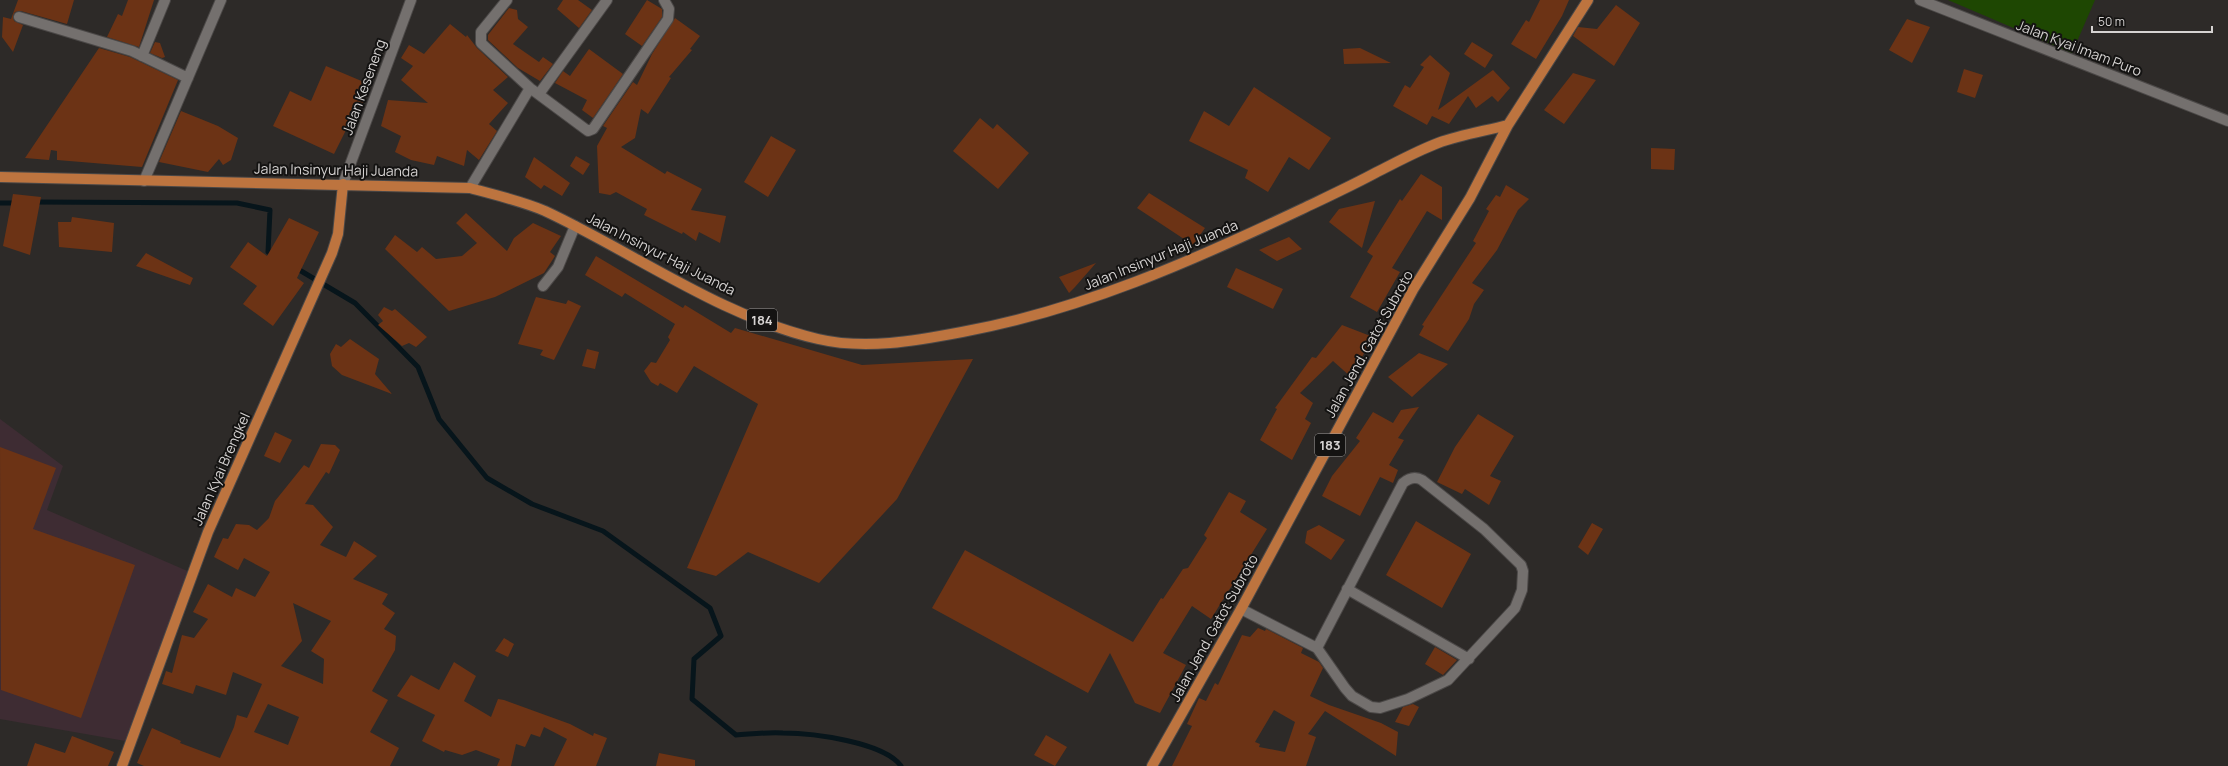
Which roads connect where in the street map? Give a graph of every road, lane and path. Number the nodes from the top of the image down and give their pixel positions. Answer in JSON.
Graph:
{"nodes":[{"id":1,"x":166,"y":0,"type":"edge"},
{"id":2,"x":221,"y":0,"type":"edge"},
{"id":3,"x":411,"y":0,"type":"edge"},
{"id":4,"x":507,"y":0,"type":"edge"},
{"id":5,"x":607,"y":0,"type":"edge"},
{"id":6,"x":664,"y":0,"type":"edge"},
{"id":7,"x":1588,"y":0,"type":"edge"},
{"id":8,"x":1920,"y":0,"type":"edge"},
{"id":9,"x":19,"y":17,"type":"dead end"},
{"id":10,"x":142,"y":56,"type":"junction"},
{"id":11,"x":188,"y":78,"type":"junction"},
{"id":12,"x":530,"y":88,"type":"junction"},
{"id":13,"x":539,"y":94,"type":"junction"},
{"id":14,"x":2228,"y":121,"type":"edge"},
{"id":15,"x":1508,"y":125,"type":"junction"},
{"id":16,"x":0,"y":177,"type":"edge"},
{"id":17,"x":144,"y":181,"type":"junction"},
{"id":18,"x":343,"y":184,"type":"junction"},
{"id":19,"x":470,"y":188,"type":"junction"},
{"id":20,"x":575,"y":226,"type":"junction"},
{"id":21,"x":543,"y":286,"type":"dead end"},
{"id":22,"x":1347,"y":589,"type":"junction"},
{"id":23,"x":1241,"y":609,"type":"junction"},
{"id":24,"x":1317,"y":648,"type":"junction"},
{"id":25,"x":1470,"y":659,"type":"junction"},
{"id":26,"x":122,"y":766,"type":"edge"},
{"id":27,"x":1152,"y":766,"type":"edge"}],
"edges":[{"from":1,"to":10,"type":"street"},
{"from":2,"to":11,"type":"street"},
{"from":3,"to":18,"type":"street","name":"Jalan Keseneng"},
{"from":4,"to":12,"type":"street"},
{"from":5,"to":13,"type":"street"},
{"from":6,"to":13,"type":"street"},
{"from":7,"to":15,"type":"main road","name":"Jalan Jend. Gatot Subroto"},
{"from":8,"to":14,"type":"street","name":"Jalan Kyai Imam Puro"},
{"from":9,"to":10,"type":"street"},
{"from":10,"to":11,"type":"street"},
{"from":11,"to":17,"type":"street"},
{"from":12,"to":13,"type":"street"},
{"from":12,"to":19,"type":"street"},
{"from":15,"to":20,"type":"main road","name":"Jalan Insinyur Haji Juanda","number":"184"},
{"from":15,"to":23,"type":"main road","name":"Jalan Jend. Gatot Subroto","number":"183"},
{"from":16,"to":17,"type":"main road","name":"Jalan Insinyur Haji Juanda","number":"184"},
{"from":17,"to":18,"type":"main road","name":"Jalan Insinyur Haji Juanda","number":"184"},
{"from":18,"to":19,"type":"main road","name":"Jalan Insinyur Haji Juanda","number":"184"},
{"from":18,"to":26,"type":"main road","name":"Jalan Kyai Brengkel"},
{"from":19,"to":20,"type":"main road","name":"Jalan Insinyur Haji Juanda","number":"184"},
{"from":20,"to":21,"type":"street"},
{"from":22,"to":24,"type":"street"},
{"from":22,"to":25,"type":"street"},
{"from":22,"to":25,"type":"street"},
{"from":23,"to":24,"type":"street"},
{"from":23,"to":27,"type":"main road","name":"Jalan Jend. Gatot Subroto","number":"183"},
{"from":24,"to":25,"type":"street"}]}
